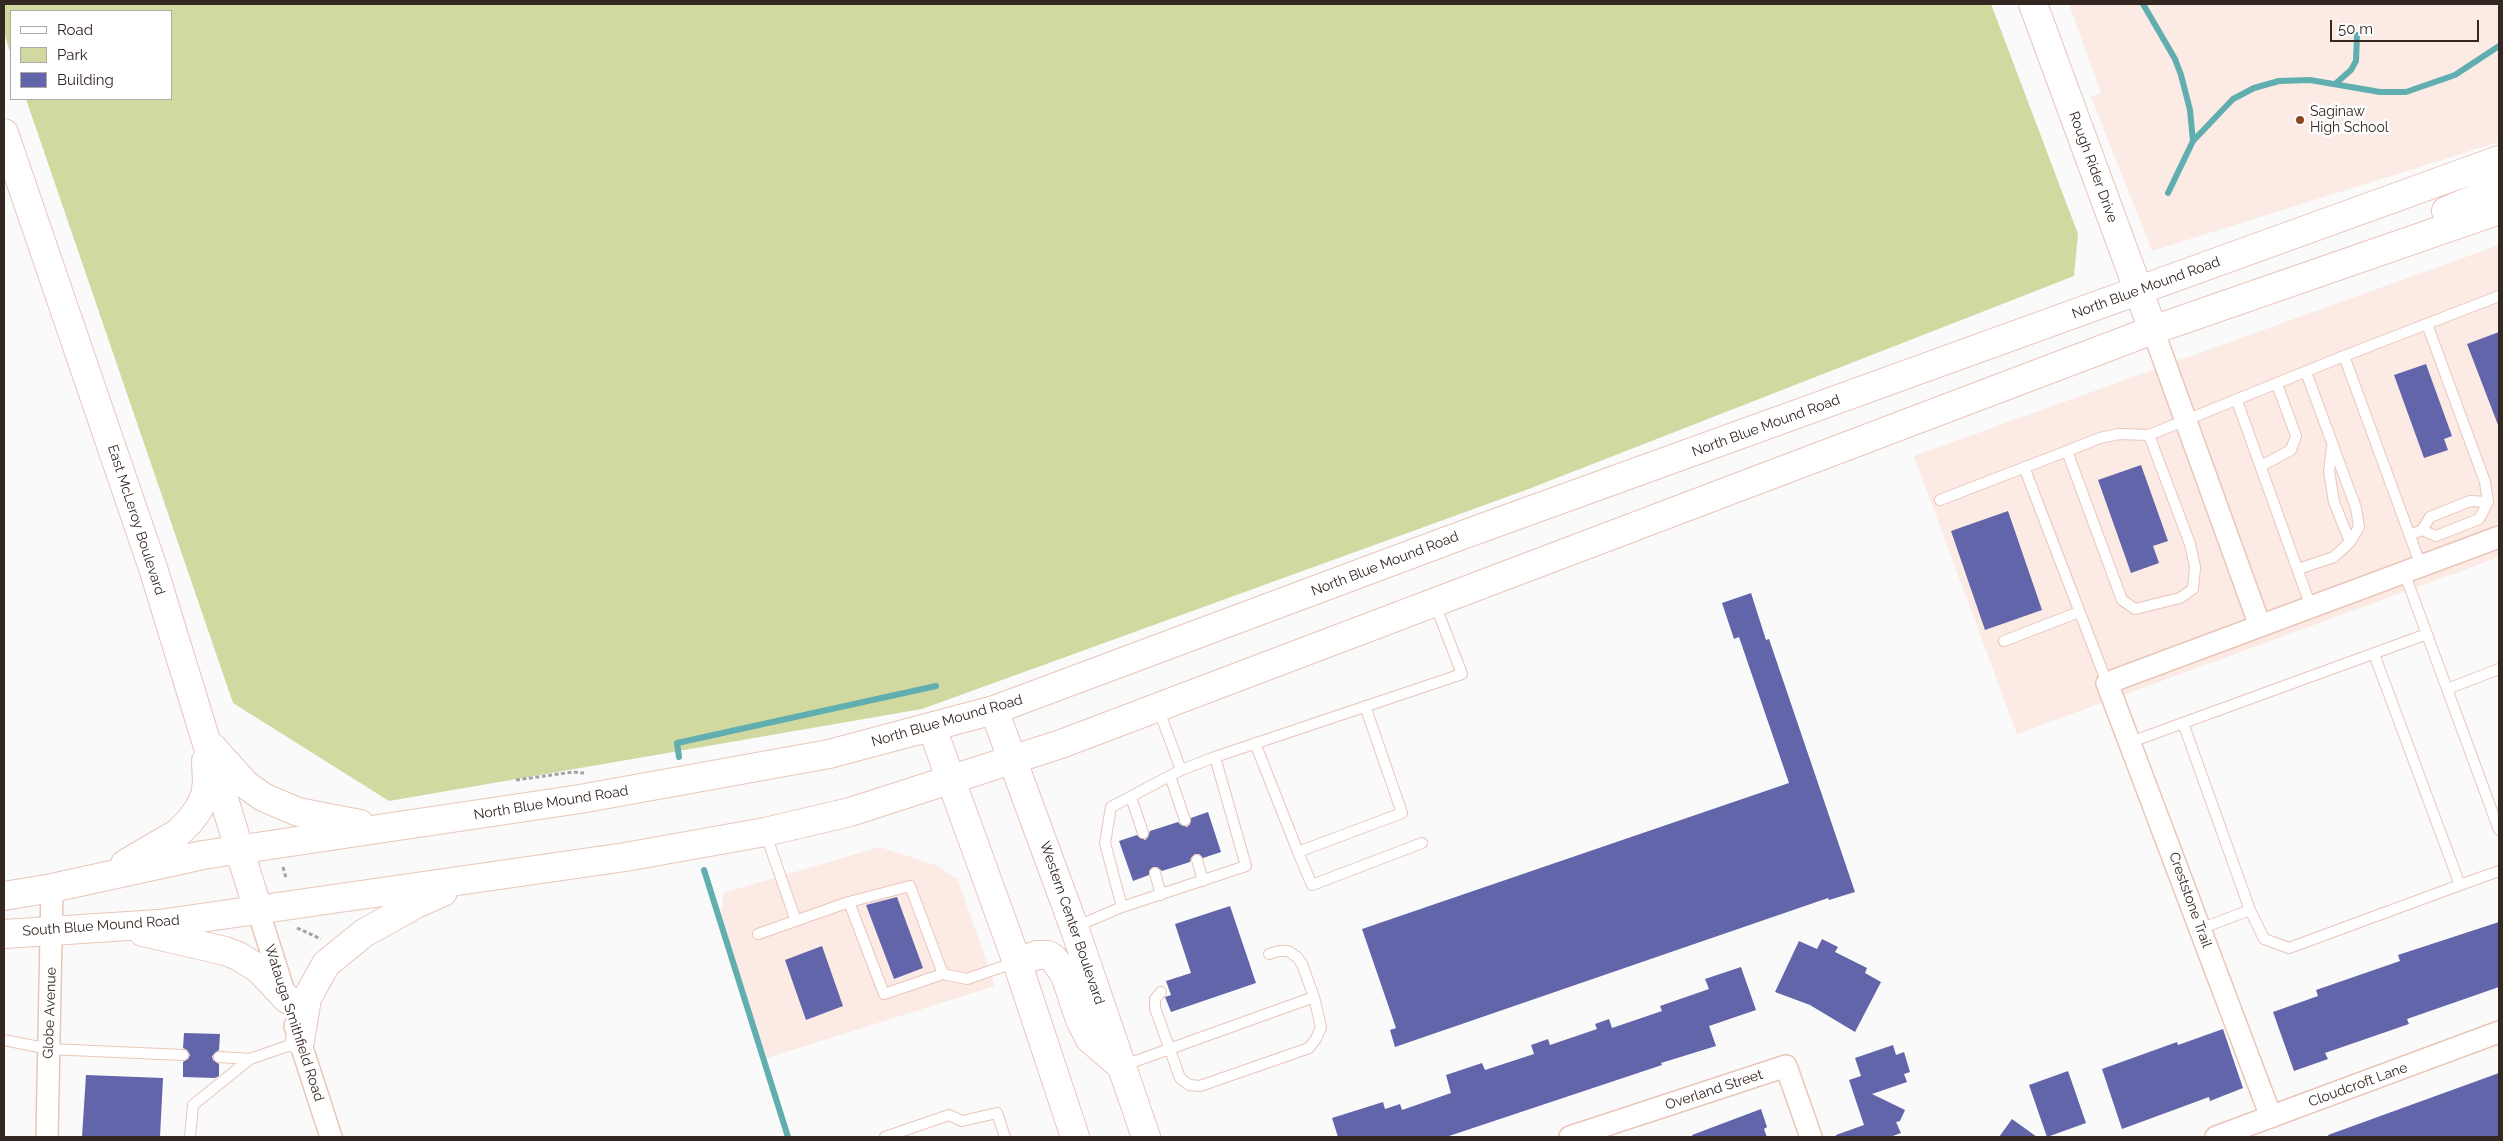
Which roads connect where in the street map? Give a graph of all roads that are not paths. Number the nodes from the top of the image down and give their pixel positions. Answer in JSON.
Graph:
{"nodes":[{"id":1,"x":2033,"y":4,"type":"edge"},
{"id":2,"x":4,"y":133,"type":"edge"},
{"id":3,"x":2499,"y":160,"type":"edge"},
{"id":4,"x":2499,"y":188,"type":"edge"},
{"id":5,"x":2499,"y":210,"type":"edge"},
{"id":6,"x":2424,"y":236,"type":"junction"},
{"id":7,"x":2138,"y":291,"type":"junction"},
{"id":8,"x":2499,"y":296,"type":"edge"},
{"id":9,"x":2426,"y":324,"type":"junction"},
{"id":10,"x":2153,"y":330,"type":"junction"},
{"id":11,"x":2344,"y":356,"type":"junction"},
{"id":12,"x":2306,"y":372,"type":"junction"},
{"id":13,"x":2277,"y":384,"type":"junction"},
{"id":14,"x":2237,"y":401,"type":"junction"},
{"id":15,"x":2186,"y":421,"type":"junction"},
{"id":16,"x":2149,"y":435,"type":"junction"},
{"id":17,"x":2332,"y":443,"type":"junction"},
{"id":18,"x":2067,"y":451,"type":"junction"},
{"id":19,"x":2261,"y":466,"type":"junction"},
{"id":20,"x":2024,"y":468,"type":"junction"},
{"id":21,"x":1940,"y":500,"type":"dead end"},
{"id":22,"x":2488,"y":502,"type":"junction"},
{"id":23,"x":2422,"y":530,"type":"junction"},
{"id":24,"x":2410,"y":535,"type":"junction"},
{"id":25,"x":2499,"y":537,"type":"edge"},
{"id":26,"x":2350,"y":542,"type":"junction"},
{"id":27,"x":2413,"y":569,"type":"junction"},
{"id":28,"x":2298,"y":570,"type":"junction"},
{"id":29,"x":1435,"y":603,"type":"junction"},
{"id":30,"x":2311,"y":607,"type":"junction"},
{"id":31,"x":2078,"y":612,"type":"junction"},
{"id":32,"x":2260,"y":626,"type":"junction"},
{"id":33,"x":2427,"y":634,"type":"junction"},
{"id":34,"x":2004,"y":641,"type":"dead end"},
{"id":35,"x":2374,"y":654,"type":"junction"},
{"id":36,"x":2499,"y":669,"type":"edge"},
{"id":37,"x":2108,"y":683,"type":"junction"},
{"id":38,"x":2447,"y":689,"type":"junction"},
{"id":39,"x":1365,"y":706,"type":"junction"},
{"id":40,"x":1158,"y":707,"type":"junction"},
{"id":41,"x":994,"y":710,"type":"junction"},
{"id":42,"x":2184,"y":723,"type":"junction"},
{"id":43,"x":932,"y":728,"type":"junction"},
{"id":44,"x":204,"y":737,"type":"junction"},
{"id":45,"x":2131,"y":742,"type":"junction"},
{"id":46,"x":1256,"y":743,"type":"junction"},
{"id":47,"x":1215,"y":757,"type":"junction"},
{"id":48,"x":1013,"y":761,"type":"junction"},
{"id":49,"x":1180,"y":770,"type":"junction"},
{"id":50,"x":1170,"y":776,"type":"junction"},
{"id":51,"x":951,"y":781,"type":"junction"},
{"id":52,"x":1131,"y":797,"type":"junction"},
{"id":53,"x":1185,"y":820,"type":"dead end"},
{"id":54,"x":2498,"y":824,"type":"edge"},
{"id":55,"x":388,"y":829,"type":"junction"},
{"id":56,"x":765,"y":832,"type":"junction"},
{"id":57,"x":1143,"y":833,"type":"dead end"},
{"id":58,"x":1422,"y":843,"type":"dead end"},
{"id":59,"x":239,"y":849,"type":"junction"},
{"id":60,"x":1298,"y":852,"type":"junction"},
{"id":61,"x":1197,"y":860,"type":"dead end"},
{"id":62,"x":2499,"y":871,"type":"edge"},
{"id":63,"x":1155,"y":873,"type":"dead end"},
{"id":64,"x":104,"y":876,"type":"junction"},
{"id":65,"x":485,"y":877,"type":"junction"},
{"id":66,"x":1203,"y":880,"type":"junction"},
{"id":67,"x":2460,"y":885,"type":"junction"},
{"id":68,"x":52,"y":888,"type":"junction"},
{"id":69,"x":1161,"y":895,"type":"junction"},
{"id":70,"x":4,"y":896,"type":"edge"},
{"id":71,"x":849,"y":902,"type":"junction"},
{"id":72,"x":1122,"y":907,"type":"junction"},
{"id":73,"x":258,"y":910,"type":"junction"},
{"id":74,"x":2250,"y":910,"type":"junction"},
{"id":75,"x":796,"y":921,"type":"junction"},
{"id":76,"x":1074,"y":927,"type":"junction"},
{"id":77,"x":124,"y":928,"type":"junction"},
{"id":78,"x":2200,"y":929,"type":"junction"},
{"id":79,"x":52,"y":930,"type":"junction"},
{"id":80,"x":4,"y":934,"type":"edge"},
{"id":81,"x":758,"y":934,"type":"dead end"},
{"id":82,"x":1269,"y":954,"type":"dead end"},
{"id":83,"x":1017,"y":962,"type":"junction"},
{"id":84,"x":943,"y":974,"type":"junction"},
{"id":85,"x":1161,"y":992,"type":"dead end"},
{"id":86,"x":1314,"y":997,"type":"junction"},
{"id":87,"x":287,"y":999,"type":"junction"},
{"id":88,"x":2499,"y":1032,"type":"edge"},
{"id":89,"x":4,"y":1040,"type":"edge"},
{"id":90,"x":300,"y":1041,"type":"junction"},
{"id":91,"x":49,"y":1049,"type":"junction"},
{"id":92,"x":1169,"y":1050,"type":"junction"},
{"id":93,"x":183,"y":1055,"type":"dead end"},
{"id":94,"x":219,"y":1057,"type":"dead end"},
{"id":95,"x":250,"y":1059,"type":"junction"},
{"id":96,"x":1121,"y":1066,"type":"junction"},
{"id":97,"x":2271,"y":1117,"type":"junction"},
{"id":98,"x":47,"y":1137,"type":"edge"},
{"id":99,"x":190,"y":1137,"type":"edge"},
{"id":100,"x":331,"y":1137,"type":"edge"},
{"id":101,"x":885,"y":1137,"type":"edge"},
{"id":102,"x":1005,"y":1137,"type":"edge"},
{"id":103,"x":1075,"y":1137,"type":"edge"},
{"id":104,"x":1146,"y":1137,"type":"edge"},
{"id":105,"x":1570,"y":1137,"type":"edge"},
{"id":106,"x":1811,"y":1137,"type":"edge"},
{"id":107,"x":2216,"y":1137,"type":"edge"}],
"edges":[{"from":1,"to":7,"type":"main road","name":"Rough Rider Drive"},
{"from":2,"to":44,"type":"main road","name":"East McLeroy Boulevard"},
{"from":3,"to":7,"type":"main road","name":"North Blue Mound Road"},
{"from":4,"to":6,"type":"main road"},
{"from":5,"to":6,"type":"main road"},
{"from":6,"to":10,"type":"main road"},
{"from":7,"to":10,"type":"main road","name":"Rough Rider Drive"},
{"from":7,"to":41,"type":"main road","name":"North Blue Mound Road"},
{"from":8,"to":9,"type":"lane"},
{"from":9,"to":11,"type":"lane"},
{"from":9,"to":22,"type":"lane"},
{"from":10,"to":15,"type":"street"},
{"from":10,"to":29,"type":"main road"},
{"from":11,"to":12,"type":"lane"},
{"from":11,"to":24,"type":"lane"},
{"from":12,"to":13,"type":"lane"},
{"from":12,"to":17,"type":"lane"},
{"from":13,"to":14,"type":"lane"},
{"from":13,"to":19,"type":"lane"},
{"from":14,"to":15,"type":"lane"},
{"from":14,"to":19,"type":"lane"},
{"from":15,"to":16,"type":"lane"},
{"from":15,"to":32,"type":"street"},
{"from":16,"to":18,"type":"lane"},
{"from":16,"to":18,"type":"lane"},
{"from":17,"to":26,"type":"lane"},
{"from":17,"to":26,"type":"lane"},
{"from":18,"to":20,"type":"lane"},
{"from":19,"to":28,"type":"lane"},
{"from":20,"to":21,"type":"lane"},
{"from":20,"to":31,"type":"lane"},
{"from":22,"to":23,"type":"lane"},
{"from":22,"to":23,"type":"lane"},
{"from":23,"to":24,"type":"lane"},
{"from":24,"to":27,"type":"lane"},
{"from":25,"to":27,"type":"street"},
{"from":26,"to":28,"type":"lane"},
{"from":27,"to":30,"type":"street"},
{"from":27,"to":33,"type":"lane"},
{"from":28,"to":30,"type":"lane"},
{"from":29,"to":39,"type":"lane"},
{"from":29,"to":40,"type":"main road"},
{"from":30,"to":32,"type":"street"},
{"from":31,"to":34,"type":"lane"},
{"from":31,"to":37,"type":"lane"},
{"from":32,"to":37,"type":"street"},
{"from":33,"to":35,"type":"lane"},
{"from":33,"to":38,"type":"lane"},
{"from":35,"to":42,"type":"lane"},
{"from":35,"to":67,"type":"lane"},
{"from":36,"to":38,"type":"lane"},
{"from":37,"to":45,"type":"street","name":"Creststone Trail"},
{"from":38,"to":54,"type":"lane"},
{"from":39,"to":46,"type":"lane"},
{"from":39,"to":60,"type":"lane"},
{"from":40,"to":48,"type":"main road"},
{"from":40,"to":49,"type":"lane"},
{"from":41,"to":43,"type":"main road","name":"North Blue Mound Road"},
{"from":41,"to":48,"type":"main road","name":"Western Center Boulevard"},
{"from":42,"to":45,"type":"lane"},
{"from":42,"to":74,"type":"lane"},
{"from":43,"to":51,"type":"main road"},
{"from":43,"to":55,"type":"main road","name":"North Blue Mound Road"},
{"from":44,"to":55,"type":"main road"},
{"from":44,"to":59,"type":"main road","name":"East McLeroy Boulevard"},
{"from":44,"to":64,"type":"main road"},
{"from":45,"to":78,"type":"street","name":"Creststone Trail"},
{"from":46,"to":47,"type":"lane"},
{"from":46,"to":60,"type":"lane"},
{"from":47,"to":49,"type":"lane"},
{"from":47,"to":66,"type":"lane"},
{"from":48,"to":51,"type":"main road"},
{"from":48,"to":76,"type":"main road","name":"Western Center Boulevard"},
{"from":49,"to":50,"type":"lane"},
{"from":50,"to":52,"type":"lane"},
{"from":50,"to":53,"type":"lane"},
{"from":51,"to":56,"type":"main road"},
{"from":51,"to":83,"type":"main road"},
{"from":52,"to":57,"type":"lane"},
{"from":52,"to":72,"type":"lane"},
{"from":55,"to":59,"type":"main road","name":"North Blue Mound Road"},
{"from":56,"to":65,"type":"main road"},
{"from":56,"to":75,"type":"lane"},
{"from":58,"to":60,"type":"lane"},
{"from":59,"to":64,"type":"main road"},
{"from":59,"to":73,"type":"main road","name":"East McLeroy Boulevard"},
{"from":61,"to":66,"type":"lane"},
{"from":62,"to":67,"type":"lane"},
{"from":63,"to":69,"type":"lane"},
{"from":64,"to":68,"type":"main road"},
{"from":65,"to":73,"type":"main road"},
{"from":65,"to":90,"type":"main road"},
{"from":66,"to":69,"type":"lane"},
{"from":67,"to":74,"type":"lane"},
{"from":68,"to":70,"type":"main road"},
{"from":68,"to":79,"type":"street","name":"Globe Avenue"},
{"from":69,"to":72,"type":"lane"},
{"from":71,"to":75,"type":"lane"},
{"from":71,"to":84,"type":"lane"},
{"from":71,"to":84,"type":"lane"},
{"from":72,"to":76,"type":"lane"},
{"from":73,"to":77,"type":"main road","name":"South Blue Mound Road"},
{"from":73,"to":87,"type":"street","name":"Watauga Smithfield Road"},
{"from":74,"to":78,"type":"lane"},
{"from":75,"to":81,"type":"lane"},
{"from":76,"to":96,"type":"main road","name":"Western Center Boulevard"},
{"from":77,"to":79,"type":"main road","name":"South Blue Mound Road"},
{"from":77,"to":87,"type":"main road"},
{"from":78,"to":97,"type":"street","name":"Creststone Trail"},
{"from":79,"to":80,"type":"main road","name":"South Blue Mound Road"},
{"from":79,"to":91,"type":"street","name":"Globe Avenue"},
{"from":82,"to":86,"type":"lane"},
{"from":83,"to":84,"type":"lane"},
{"from":83,"to":96,"type":"main road"},
{"from":83,"to":103,"type":"main road"},
{"from":85,"to":92,"type":"lane"},
{"from":86,"to":92,"type":"lane"},
{"from":86,"to":92,"type":"lane"},
{"from":87,"to":90,"type":"street","name":"Watauga Smithfield Road"},
{"from":88,"to":97,"type":"street","name":"Cloudcroft Lane"},
{"from":89,"to":91,"type":"lane"},
{"from":90,"to":95,"type":"lane"},
{"from":90,"to":100,"type":"street","name":"Watauga Smithfield Road"},
{"from":91,"to":93,"type":"lane"},
{"from":91,"to":98,"type":"street","name":"Globe Avenue"},
{"from":92,"to":96,"type":"lane"},
{"from":94,"to":95,"type":"lane"},
{"from":95,"to":99,"type":"lane"},
{"from":96,"to":104,"type":"main road","name":"Western Center Boulevard"},
{"from":97,"to":107,"type":"street","name":"Cloudcroft Lane"},
{"from":101,"to":102,"type":"lane"},
{"from":105,"to":106,"type":"street","name":"Overland Street"}]}
